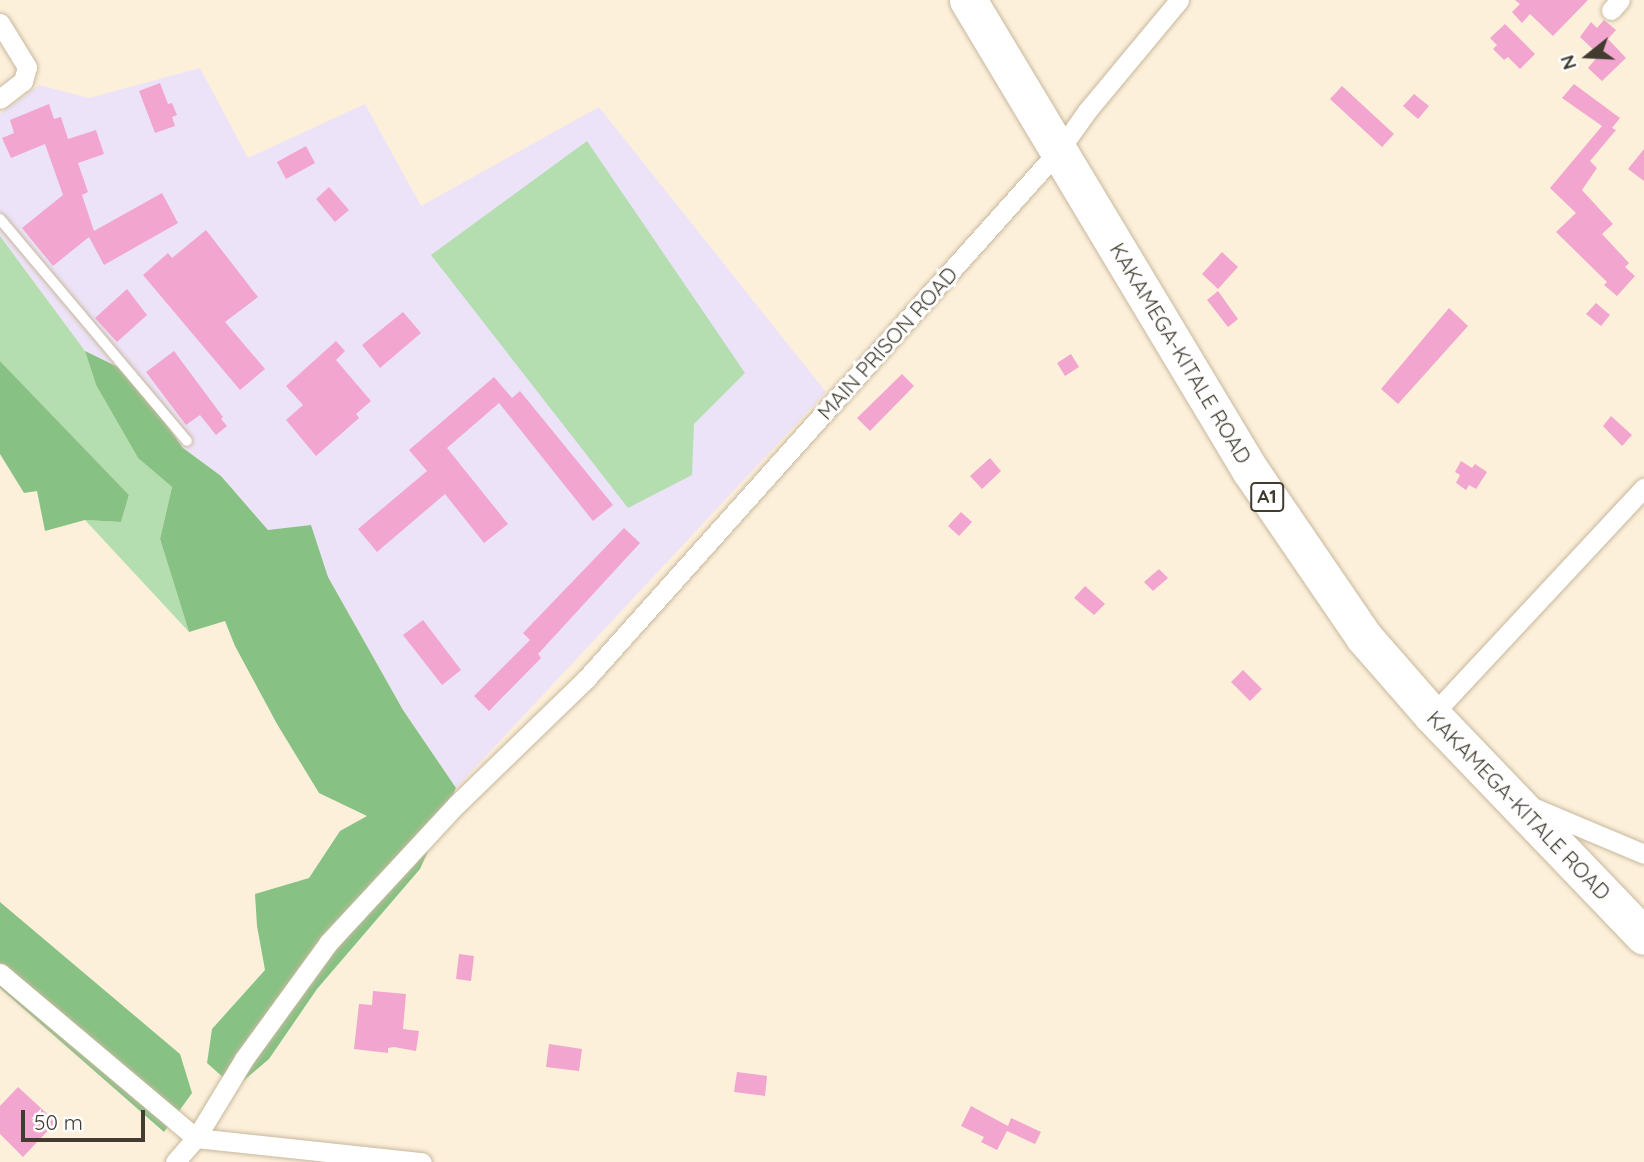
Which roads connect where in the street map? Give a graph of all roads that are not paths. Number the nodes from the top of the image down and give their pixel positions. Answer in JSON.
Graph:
{"nodes":[{"id":1,"x":968,"y":0,"type":"edge"},
{"id":2,"x":1179,"y":0,"type":"edge"},
{"id":3,"x":0,"y":23,"type":"edge"},
{"id":4,"x":0,"y":99,"type":"edge"},
{"id":5,"x":1060,"y":149,"type":"junction"},
{"id":6,"x":0,"y":219,"type":"edge"},
{"id":7,"x":187,"y":441,"type":"dead end"},
{"id":8,"x":1644,"y":488,"type":"edge"},
{"id":9,"x":1432,"y":715,"type":"junction"},
{"id":10,"x":1513,"y":799,"type":"junction"},
{"id":11,"x":1644,"y":854,"type":"edge"},
{"id":12,"x":1644,"y":936,"type":"edge"},
{"id":13,"x":0,"y":973,"type":"edge"},
{"id":14,"x":196,"y":1138,"type":"junction"},
{"id":15,"x":175,"y":1162,"type":"edge"},
{"id":16,"x":422,"y":1162,"type":"edge"}],
"edges":[{"from":1,"to":5,"type":"highway","name":"KAKAMEGA-KITALE ROAD","number":"A1"},
{"from":2,"to":5,"type":"street","name":"MAIN PRISON ROAD"},
{"from":3,"to":4,"type":"street"},
{"from":5,"to":9,"type":"highway","name":"KAKAMEGA-KITALE ROAD","number":"A1"},
{"from":5,"to":14,"type":"street","name":"MAIN PRISON ROAD"},
{"from":6,"to":7,"type":"lane"},
{"from":8,"to":9,"type":"street"},
{"from":9,"to":10,"type":"highway","name":"KAKAMEGA-KITALE ROAD","number":"A1"},
{"from":10,"to":11,"type":"street"},
{"from":10,"to":12,"type":"highway","name":"KAKAMEGA-KITALE ROAD","number":"A1"},
{"from":13,"to":14,"type":"street"},
{"from":14,"to":15,"type":"street","name":"MAIN PRISON ROAD"},
{"from":14,"to":16,"type":"street"}]}
